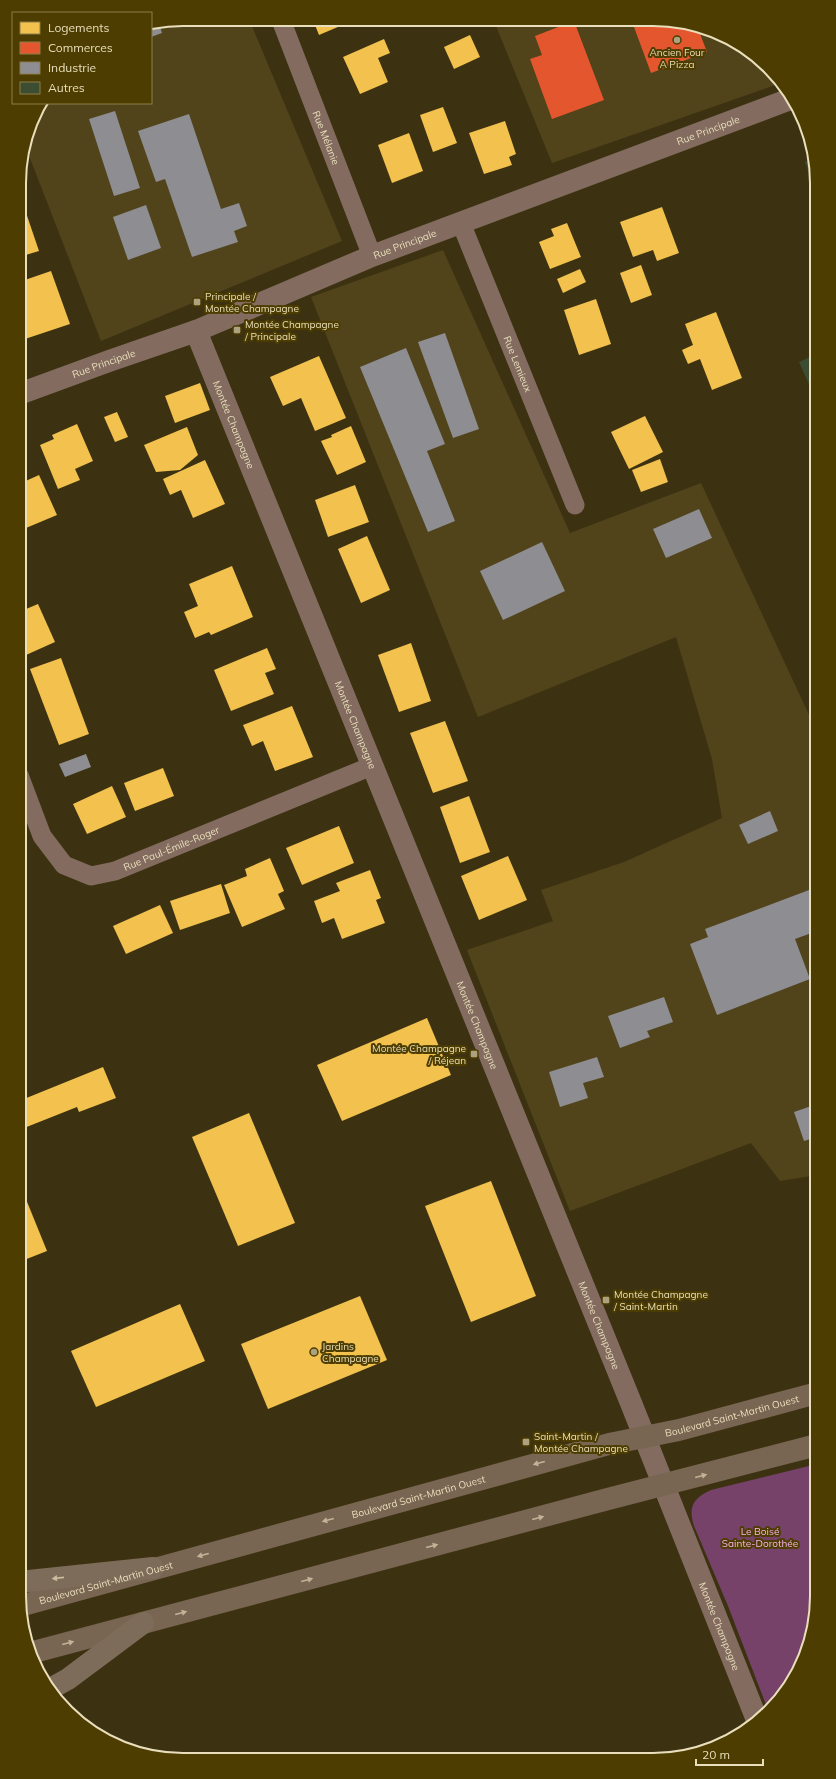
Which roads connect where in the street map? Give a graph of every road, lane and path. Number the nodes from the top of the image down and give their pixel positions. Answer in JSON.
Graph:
{"nodes":[{"id":1,"x":283,"y":26,"type":"edge"},
{"id":2,"x":787,"y":100,"type":"edge"},
{"id":3,"x":461,"y":223,"type":"junction"},
{"id":4,"x":372,"y":256,"type":"junction"},
{"id":5,"x":196,"y":331,"type":"junction"},
{"id":6,"x":26,"y":391,"type":"edge"},
{"id":7,"x":575,"y":506,"type":"dead end"},
{"id":8,"x":372,"y":766,"type":"junction"},
{"id":9,"x":26,"y":794,"type":"edge"},
{"id":10,"x":810,"y":1395,"type":"edge"},
{"id":11,"x":644,"y":1437,"type":"junction"},
{"id":12,"x":810,"y":1447,"type":"edge"},
{"id":13,"x":664,"y":1486,"type":"junction"},
{"id":14,"x":153,"y":1568,"type":"junction"},
{"id":15,"x":26,"y":1581,"type":"edge"},
{"id":16,"x":26,"y":1604,"type":"edge"},
{"id":17,"x":143,"y":1623,"type":"junction"},
{"id":18,"x":36,"y":1651,"type":"edge"},
{"id":19,"x":54,"y":1687,"type":"edge"},
{"id":20,"x":756,"y":1715,"type":"edge"}],
"edges":[{"from":1,"to":4,"type":"street","name":"Rue Mélanie"},
{"from":2,"to":3,"type":"street","name":"Rue Principale"},
{"from":3,"to":4,"type":"street","name":"Rue Principale"},
{"from":3,"to":7,"type":"street","name":"Rue Lemieux"},
{"from":4,"to":5,"type":"street","name":"Rue Principale"},
{"from":5,"to":6,"type":"street","name":"Rue Principale"},
{"from":5,"to":8,"type":"street","name":"Montée Champagne"},
{"from":8,"to":9,"type":"street","name":"Rue Paul-Émile-Roger"},
{"from":8,"to":11,"type":"street","name":"Montée Champagne"},
{"from":10,"to":11,"type":"main road","name":"Boulevard Saint-Martin Ouest"},
{"from":11,"to":13,"type":"street","name":"Montée Champagne"},
{"from":11,"to":14,"type":"main road","name":"Boulevard Saint-Martin Ouest","one_way":true},
{"from":13,"to":12,"type":"main road","one_way":true},
{"from":17,"to":13,"type":"main road","one_way":true},
{"from":13,"to":20,"type":"street","name":"Montée Champagne"},
{"from":14,"to":15,"type":"main road","one_way":true},
{"from":14,"to":16,"type":"main road","name":"Boulevard Saint-Martin Ouest"},
{"from":18,"to":17,"type":"main road","one_way":true},
{"from":17,"to":19,"type":"main road"}]}
